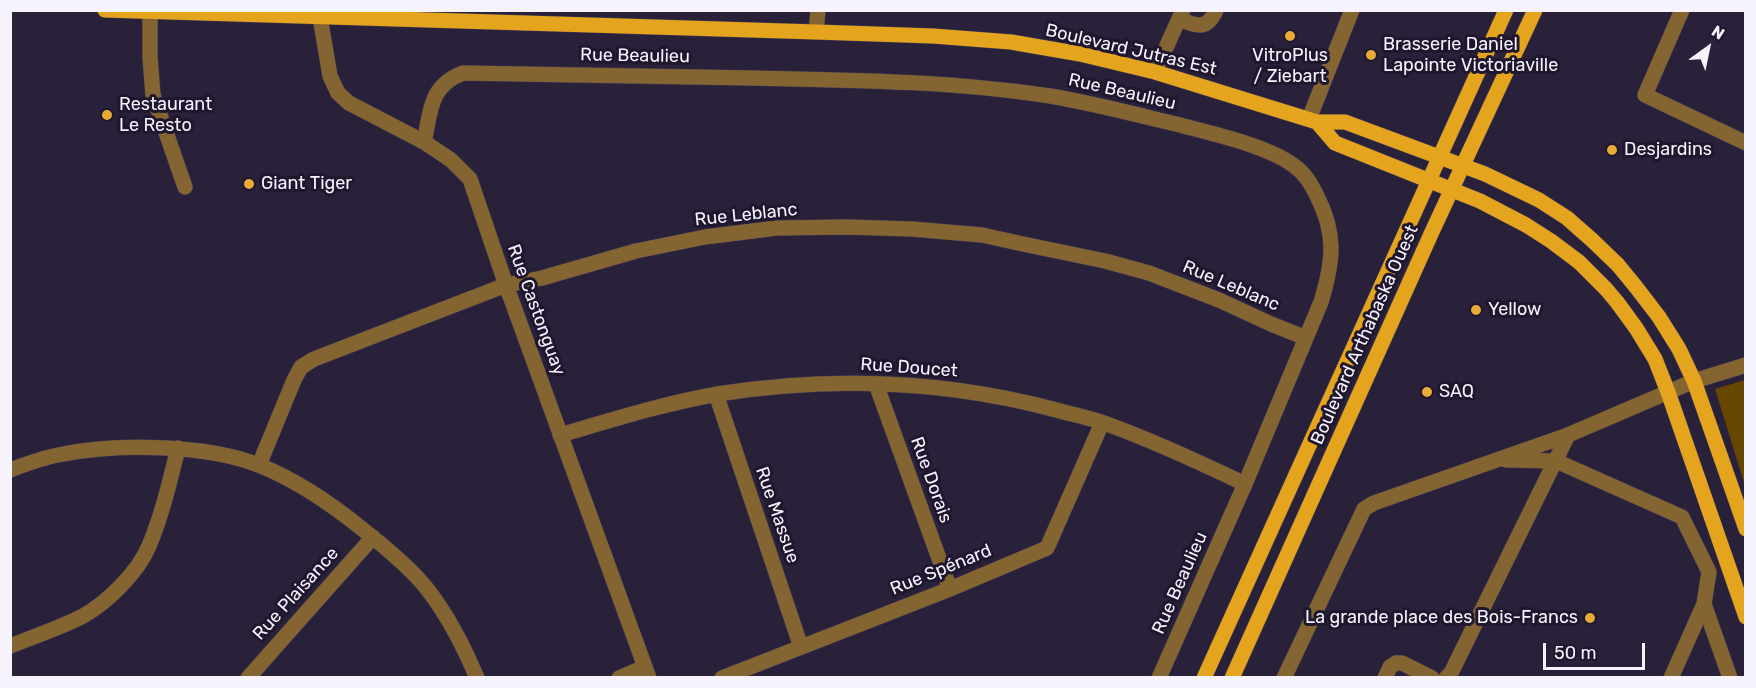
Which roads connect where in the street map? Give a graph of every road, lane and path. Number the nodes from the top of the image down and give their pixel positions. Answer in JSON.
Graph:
{"nodes":[{"id":1,"x":105,"y":10,"type":"edge"},
{"id":2,"x":818,"y":10,"type":"edge"},
{"id":3,"x":1216,"y":10,"type":"edge"},
{"id":4,"x":1352,"y":10,"type":"edge"},
{"id":5,"x":1506,"y":10,"type":"edge"},
{"id":6,"x":1535,"y":10,"type":"edge"},
{"id":7,"x":1682,"y":10,"type":"edge"},
{"id":8,"x":150,"y":12,"type":"junction"},
{"id":9,"x":321,"y":14,"type":"edge"},
{"id":10,"x":1181,"y":15,"type":"edge"},
{"id":11,"x":816,"y":32,"type":"junction"},
{"id":12,"x":1155,"y":72,"type":"junction"},
{"id":13,"x":1313,"y":120,"type":"junction"},
{"id":14,"x":424,"y":142,"type":"junction"},
{"id":15,"x":1746,"y":143,"type":"edge"},
{"id":16,"x":1439,"y":156,"type":"junction"},
{"id":17,"x":1464,"y":165,"type":"junction"},
{"id":18,"x":1429,"y":181,"type":"junction"},
{"id":19,"x":185,"y":187,"type":"dead end"},
{"id":20,"x":1453,"y":190,"type":"junction"},
{"id":21,"x":506,"y":285,"type":"junction"},
{"id":22,"x":1306,"y":338,"type":"junction"},
{"id":23,"x":1746,"y":365,"type":"edge"},
{"id":24,"x":1694,"y":381,"type":"junction"},
{"id":25,"x":876,"y":384,"type":"junction"},
{"id":26,"x":1668,"y":392,"type":"junction"},
{"id":27,"x":716,"y":394,"type":"junction"},
{"id":28,"x":1102,"y":423,"type":"junction"},
{"id":29,"x":560,"y":435,"type":"junction"},
{"id":30,"x":1568,"y":435,"type":"junction"},
{"id":31,"x":178,"y":448,"type":"junction"},
{"id":32,"x":1495,"y":460,"type":"junction"},
{"id":33,"x":1556,"y":461,"type":"junction"},
{"id":34,"x":259,"y":465,"type":"junction"},
{"id":35,"x":10,"y":470,"type":"edge"},
{"id":36,"x":1245,"y":484,"type":"junction"},
{"id":37,"x":1746,"y":529,"type":"edge"},
{"id":38,"x":373,"y":537,"type":"junction"},
{"id":39,"x":950,"y":589,"type":"junction"},
{"id":40,"x":1704,"y":604,"type":"junction"},
{"id":41,"x":1746,"y":617,"type":"edge"},
{"id":42,"x":10,"y":646,"type":"edge"},
{"id":43,"x":801,"y":647,"type":"junction"},
{"id":44,"x":647,"y":672,"type":"edge"},
{"id":45,"x":248,"y":678,"type":"edge"},
{"id":46,"x":477,"y":678,"type":"edge"},
{"id":47,"x":619,"y":678,"type":"edge"},
{"id":48,"x":722,"y":678,"type":"edge"},
{"id":49,"x":1159,"y":678,"type":"edge"},
{"id":50,"x":1204,"y":678,"type":"edge"},
{"id":51,"x":1232,"y":678,"type":"edge"},
{"id":52,"x":1284,"y":678,"type":"edge"},
{"id":53,"x":1385,"y":678,"type":"edge"},
{"id":54,"x":1432,"y":678,"type":"edge"},
{"id":55,"x":1446,"y":678,"type":"edge"},
{"id":56,"x":1671,"y":678,"type":"edge"},
{"id":57,"x":1730,"y":678,"type":"edge"}],
"edges":[{"from":1,"to":8,"type":"main road","name":"Boulevard Jutras Est"},
{"from":2,"to":11,"type":"street"},
{"from":3,"to":10,"type":"street"},
{"from":4,"to":13,"type":"street"},
{"from":5,"to":16,"type":"main road","name":"Boulevard Arthabaska Ouest"},
{"from":6,"to":17,"type":"main road","name":"Boulevard Arthabaska Ouest"},
{"from":7,"to":15,"type":"street"},
{"from":8,"to":9,"type":"main road","name":"Boulevard Jutras Est"},
{"from":8,"to":19,"type":"street"},
{"from":9,"to":11,"type":"main road","name":"Boulevard Jutras Est"},
{"from":9,"to":14,"type":"street","name":"Rue Castonguay"},
{"from":10,"to":12,"type":"street"},
{"from":11,"to":12,"type":"main road","name":"Boulevard Jutras Est"},
{"from":12,"to":13,"type":"main road","name":"Boulevard Jutras Est"},
{"from":13,"to":16,"type":"main road","name":"Boulevard Jutras Est"},
{"from":13,"to":18,"type":"main road"},
{"from":14,"to":21,"type":"street","name":"Rue Castonguay"},
{"from":14,"to":22,"type":"street","name":"Rue Beaulieu"},
{"from":16,"to":17,"type":"main road","name":"Boulevard Jutras Est"},
{"from":16,"to":18,"type":"main road","name":"Boulevard Arthabaska Ouest"},
{"from":17,"to":20,"type":"main road","name":"Boulevard Arthabaska Ouest"},
{"from":17,"to":24,"type":"main road","name":"Boulevard Jutras Est"},
{"from":18,"to":20,"type":"main road"},
{"from":18,"to":50,"type":"main road","name":"Boulevard Arthabaska Ouest"},
{"from":20,"to":26,"type":"main road"},
{"from":20,"to":51,"type":"main road","name":"Boulevard Arthabaska Ouest"},
{"from":21,"to":22,"type":"street","name":"Rue Leblanc"},
{"from":21,"to":29,"type":"street","name":"Rue Castonguay"},
{"from":21,"to":34,"type":"street","name":"Rue Leblanc"},
{"from":22,"to":36,"type":"street","name":"Rue Beaulieu"},
{"from":23,"to":24,"type":"street"},
{"from":24,"to":26,"type":"street"},
{"from":24,"to":37,"type":"main road","name":"Boulevard Jutras Est"},
{"from":25,"to":27,"type":"street","name":"Rue Doucet"},
{"from":25,"to":28,"type":"street","name":"Rue Doucet"},
{"from":25,"to":39,"type":"street","name":"Rue Dorais"},
{"from":26,"to":30,"type":"street"},
{"from":26,"to":41,"type":"main road"},
{"from":27,"to":29,"type":"street","name":"Rue Doucet"},
{"from":27,"to":43,"type":"street","name":"Rue Massue"},
{"from":28,"to":36,"type":"street","name":"Rue Doucet"},
{"from":28,"to":39,"type":"street","name":"Rue Spénard"},
{"from":29,"to":44,"type":"street","name":"Rue Castonguay"},
{"from":30,"to":32,"type":"street"},
{"from":30,"to":33,"type":"street"},
{"from":31,"to":34,"type":"street"},
{"from":31,"to":35,"type":"street"},
{"from":31,"to":42,"type":"street"},
{"from":32,"to":33,"type":"street"},
{"from":32,"to":52,"type":"street"},
{"from":33,"to":40,"type":"street"},
{"from":33,"to":55,"type":"street"},
{"from":34,"to":38,"type":"street"},
{"from":36,"to":49,"type":"street","name":"Rue Beaulieu"},
{"from":38,"to":45,"type":"street","name":"Rue Plaisance"},
{"from":38,"to":46,"type":"street"},
{"from":39,"to":43,"type":"street","name":"Rue Spénard"},
{"from":40,"to":56,"type":"street"},
{"from":40,"to":57,"type":"street"},
{"from":43,"to":48,"type":"street","name":"Rue Spénard"},
{"from":44,"to":47,"type":"street"},
{"from":53,"to":54,"type":"street"}]}
